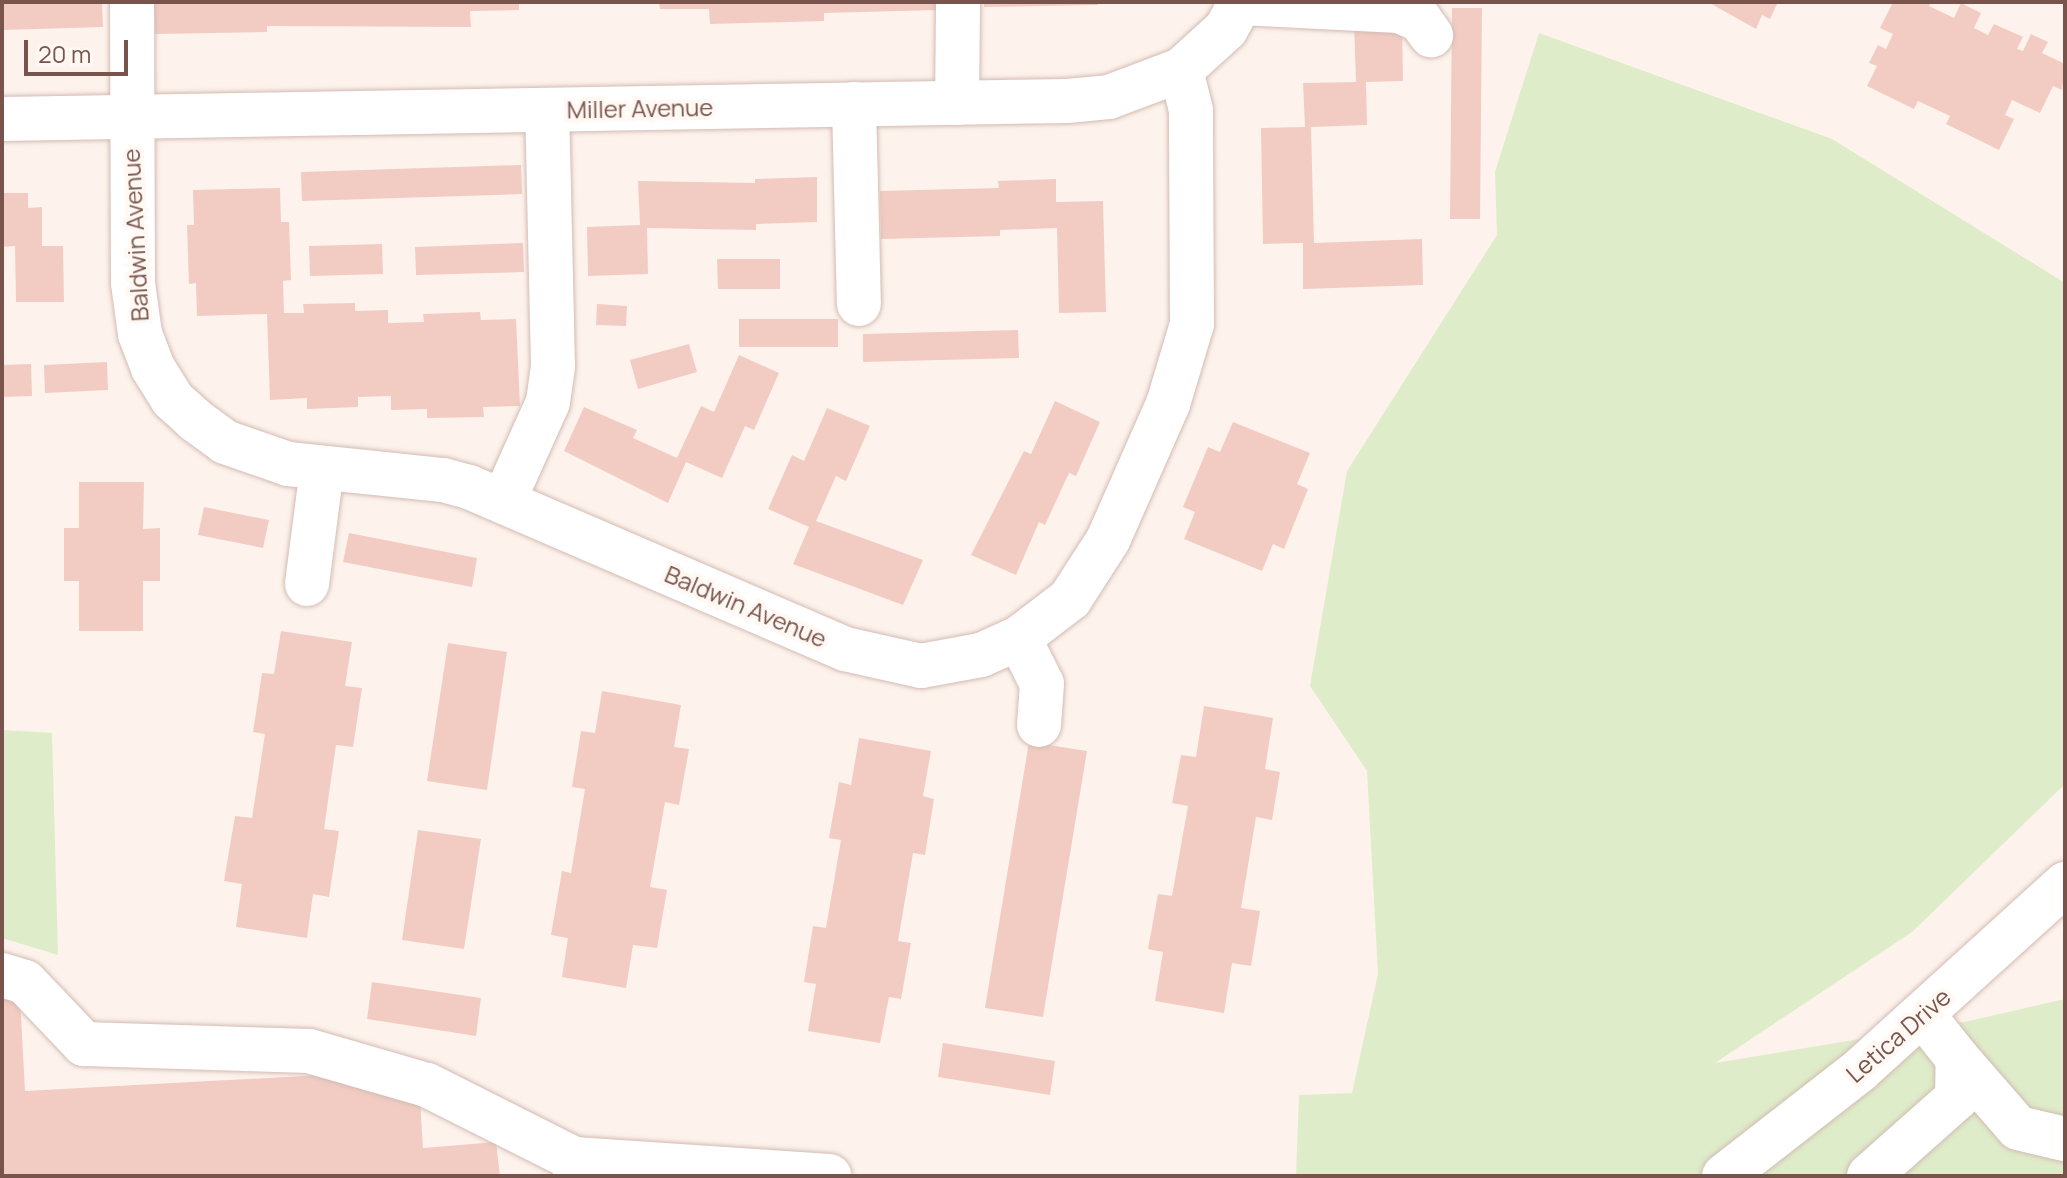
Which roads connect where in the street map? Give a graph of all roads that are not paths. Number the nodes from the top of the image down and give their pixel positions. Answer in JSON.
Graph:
{"nodes":[{"id":1,"x":132,"y":2,"type":"edge"},
{"id":2,"x":958,"y":2,"type":"edge"},
{"id":3,"x":1241,"y":2,"type":"edge"},
{"id":4,"x":1431,"y":35,"type":"dead end"},
{"id":5,"x":1181,"y":70,"type":"junction"},
{"id":6,"x":957,"y":103,"type":"junction"},
{"id":7,"x":854,"y":104,"type":"junction"},
{"id":8,"x":547,"y":110,"type":"junction"},
{"id":9,"x":130,"y":117,"type":"junction"},
{"id":10,"x":2,"y":119,"type":"edge"},
{"id":11,"x":859,"y":304,"type":"dead end"},
{"id":12,"x":322,"y":468,"type":"junction"},
{"id":13,"x":504,"y":500,"type":"junction"},
{"id":14,"x":307,"y":584,"type":"dead end"},
{"id":15,"x":1019,"y":638,"type":"junction"},
{"id":16,"x":1039,"y":725,"type":"dead end"},
{"id":17,"x":2065,"y":884,"type":"edge"},
{"id":18,"x":2,"y":975,"type":"edge"},
{"id":19,"x":1923,"y":1015,"type":"junction"},
{"id":20,"x":1958,"y":1059,"type":"junction"},
{"id":21,"x":2065,"y":1139,"type":"edge"},
{"id":22,"x":574,"y":1168,"type":"edge"},
{"id":23,"x":829,"y":1176,"type":"edge"},
{"id":24,"x":1724,"y":1176,"type":"edge"},
{"id":25,"x":1869,"y":1176,"type":"edge"}],
"edges":[{"from":1,"to":9,"type":"street","name":"Baldwin Avenue"},
{"from":2,"to":6,"type":"street"},
{"from":3,"to":4,"type":"street"},
{"from":3,"to":5,"type":"street","name":"Miller Avenue"},
{"from":5,"to":6,"type":"street","name":"Miller Avenue"},
{"from":5,"to":15,"type":"street","name":"Baldwin Avenue"},
{"from":6,"to":7,"type":"street","name":"Miller Avenue"},
{"from":7,"to":8,"type":"street","name":"Miller Avenue"},
{"from":7,"to":11,"type":"street"},
{"from":8,"to":9,"type":"street","name":"Miller Avenue"},
{"from":8,"to":13,"type":"street"},
{"from":9,"to":10,"type":"street","name":"Miller Avenue"},
{"from":9,"to":12,"type":"street","name":"Baldwin Avenue"},
{"from":12,"to":13,"type":"street","name":"Baldwin Avenue"},
{"from":12,"to":14,"type":"street"},
{"from":13,"to":15,"type":"street","name":"Baldwin Avenue"},
{"from":15,"to":16,"type":"street"},
{"from":17,"to":19,"type":"street","name":"Letica Drive"},
{"from":18,"to":22,"type":"street"},
{"from":19,"to":20,"type":"street"},
{"from":19,"to":24,"type":"street","name":"Letica Drive"},
{"from":20,"to":21,"type":"street"},
{"from":20,"to":25,"type":"street"},
{"from":22,"to":23,"type":"street"}]}
